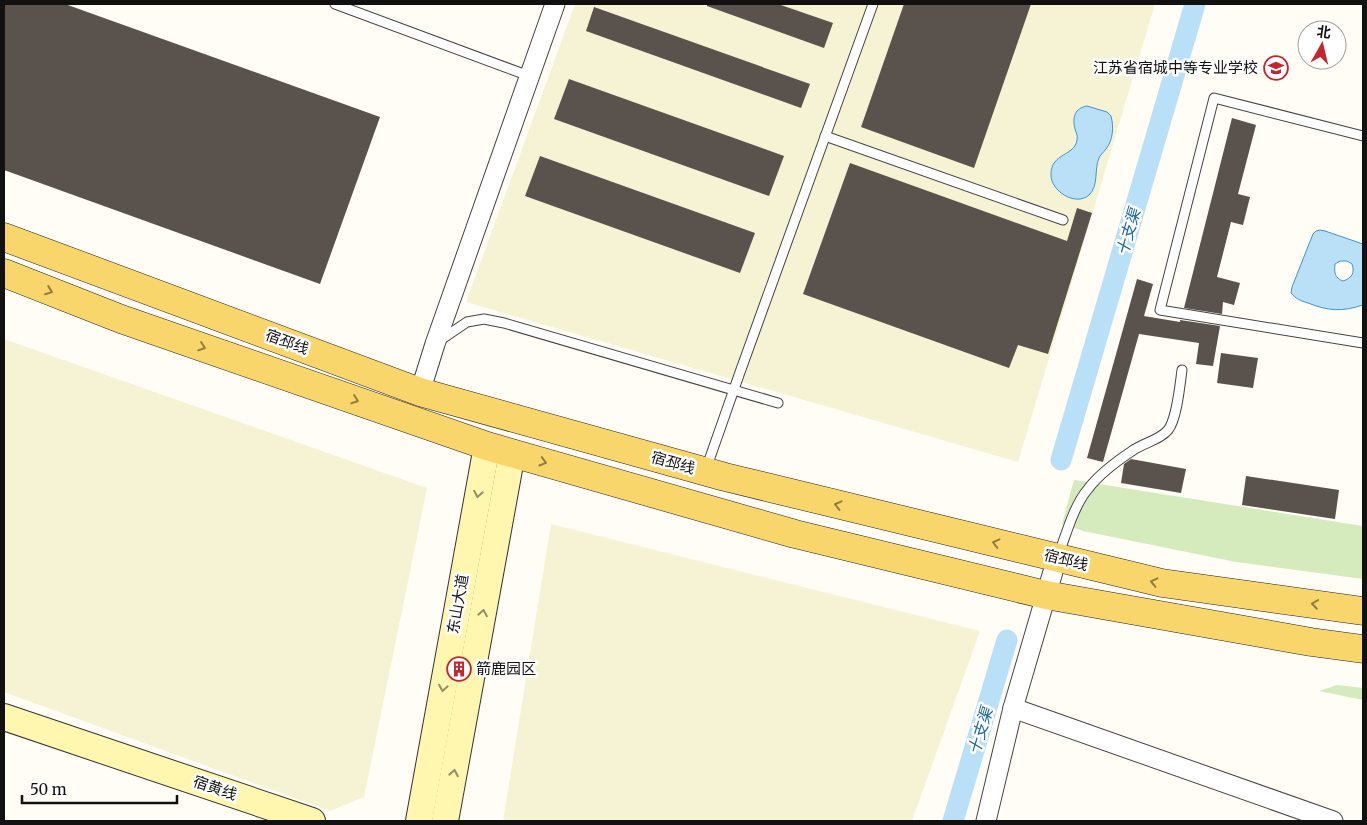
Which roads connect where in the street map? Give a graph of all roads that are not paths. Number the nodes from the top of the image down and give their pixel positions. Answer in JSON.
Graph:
{"nodes":[{"id":1,"x":335,"y":4,"type":"edge"},
{"id":2,"x":555,"y":4,"type":"edge"},
{"id":3,"x":873,"y":4,"type":"edge"},
{"id":4,"x":530,"y":76,"type":"junction"},
{"id":5,"x":825,"y":136,"type":"junction"},
{"id":6,"x":1363,"y":136,"type":"edge"},
{"id":7,"x":1063,"y":220,"type":"dead end"},
{"id":8,"x":4,"y":237,"type":"edge"},
{"id":9,"x":4,"y":273,"type":"edge"},
{"id":10,"x":1363,"y":343,"type":"edge"},
{"id":11,"x":435,"y":344,"type":"junction"},
{"id":12,"x":1182,"y":370,"type":"dead end"},
{"id":13,"x":734,"y":390,"type":"junction"},
{"id":14,"x":420,"y":392,"type":"junction"},
{"id":15,"x":778,"y":402,"type":"dead end"},
{"id":16,"x":487,"y":446,"type":"junction"},
{"id":17,"x":512,"y":453,"type":"junction"},
{"id":18,"x":706,"y":472,"type":"junction"},
{"id":19,"x":1057,"y":558,"type":"junction"},
{"id":20,"x":1046,"y":595,"type":"junction"},
{"id":21,"x":1363,"y":611,"type":"edge"},
{"id":22,"x":1363,"y":649,"type":"edge"},
{"id":23,"x":1013,"y":708,"type":"junction"},
{"id":24,"x":4,"y":717,"type":"edge"},
{"id":25,"x":312,"y":821,"type":"edge"},
{"id":26,"x":419,"y":821,"type":"edge"},
{"id":27,"x":445,"y":821,"type":"edge"},
{"id":28,"x":986,"y":821,"type":"edge"},
{"id":29,"x":1333,"y":821,"type":"edge"}],
"edges":[{"from":1,"to":4,"type":"lane"},
{"from":2,"to":4,"type":"street"},
{"from":3,"to":5,"type":"lane"},
{"from":4,"to":11,"type":"street"},
{"from":5,"to":7,"type":"lane"},
{"from":5,"to":13,"type":"lane"},
{"from":6,"to":10,"type":"lane"},
{"from":8,"to":14,"type":"main road","name":"宿邳线"},
{"from":9,"to":16,"type":"main road","one_way":true},
{"from":11,"to":13,"type":"lane"},
{"from":11,"to":14,"type":"street"},
{"from":12,"to":19,"type":"lane"},
{"from":13,"to":15,"type":"lane"},
{"from":13,"to":18,"type":"lane"},
{"from":14,"to":18,"type":"main road","name":"宿邳线"},
{"from":16,"to":17,"type":"main road"},
{"from":16,"to":26,"type":"main road","name":"东山大道","one_way":true},
{"from":17,"to":20,"type":"main road","one_way":true},
{"from":27,"to":17,"type":"main road","name":"东山大道","one_way":true},
{"from":19,"to":18,"type":"main road","name":"宿邳线","one_way":true},
{"from":19,"to":20,"type":"street"},
{"from":21,"to":19,"type":"main road","name":"宿邳线","one_way":true},
{"from":20,"to":22,"type":"main road"},
{"from":20,"to":23,"type":"street"},
{"from":23,"to":28,"type":"street"},
{"from":23,"to":29,"type":"street"},
{"from":24,"to":25,"type":"main road","name":"宿黄线"}]}
